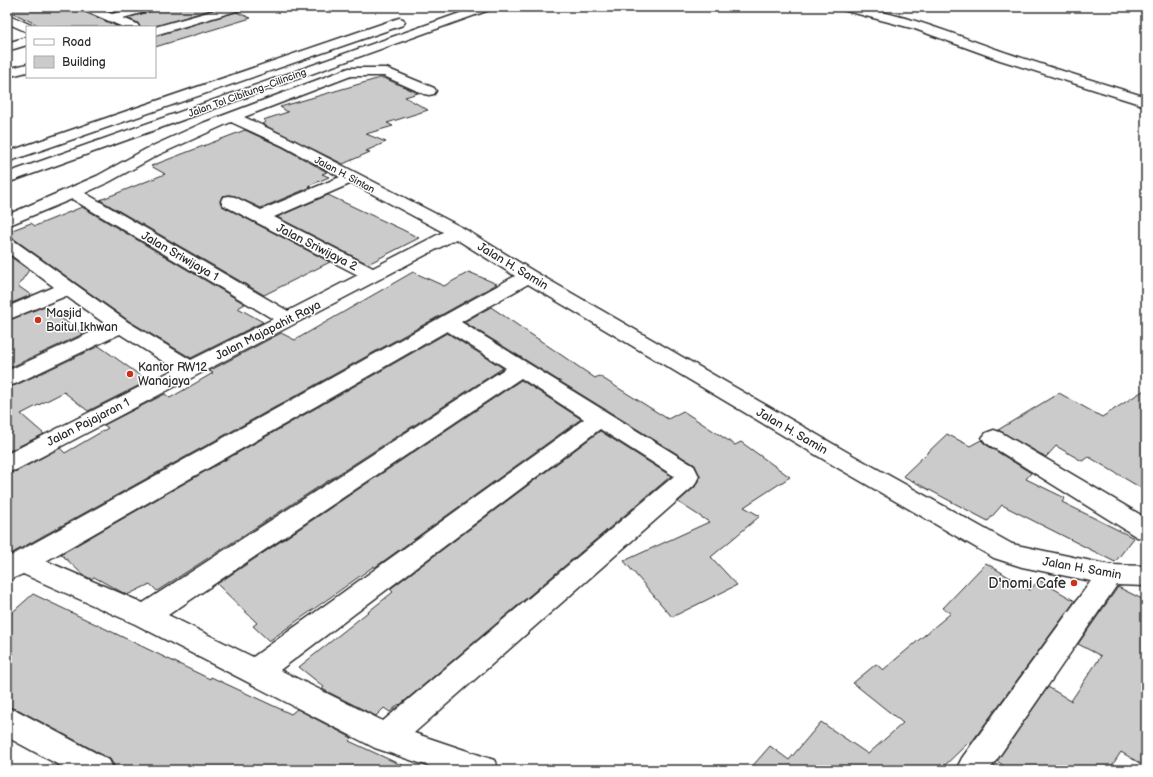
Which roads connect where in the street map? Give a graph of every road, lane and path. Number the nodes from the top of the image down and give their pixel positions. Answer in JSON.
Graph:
{"nodes":[{"id":1,"x":85,"y":7,"type":"edge"},
{"id":2,"x":151,"y":7,"type":"edge"},
{"id":3,"x":239,"y":7,"type":"edge"},
{"id":4,"x":488,"y":7,"type":"edge"},
{"id":5,"x":843,"y":7,"type":"edge"},
{"id":6,"x":414,"y":17,"type":"dead end"},
{"id":7,"x":111,"y":18,"type":"junction"},
{"id":8,"x":10,"y":21,"type":"edge"},
{"id":9,"x":131,"y":26,"type":"edge"},
{"id":10,"x":26,"y":28,"type":"edge"},
{"id":11,"x":156,"y":31,"type":"edge"},
{"id":12,"x":26,"y":41,"type":"edge"},
{"id":13,"x":7,"y":47,"type":"edge"},
{"id":14,"x":26,"y":68,"type":"edge"},
{"id":15,"x":7,"y":73,"type":"edge"},
{"id":16,"x":428,"y":91,"type":"dead end"},
{"id":17,"x":1146,"y":102,"type":"edge"},
{"id":18,"x":231,"y":117,"type":"junction"},
{"id":19,"x":7,"y":158,"type":"edge"},
{"id":20,"x":7,"y":178,"type":"edge"},
{"id":21,"x":344,"y":180,"type":"junction"},
{"id":22,"x":72,"y":192,"type":"junction"},
{"id":23,"x":229,"y":201,"type":"dead end"},
{"id":24,"x":260,"y":217,"type":"junction"},
{"id":25,"x":7,"y":221,"type":"edge"},
{"id":26,"x":453,"y":235,"type":"junction"},
{"id":27,"x":10,"y":250,"type":"edge"},
{"id":28,"x":374,"y":276,"type":"junction"},
{"id":29,"x":528,"y":276,"type":"junction"},
{"id":30,"x":68,"y":288,"type":"junction"},
{"id":31,"x":7,"y":314,"type":"edge"},
{"id":32,"x":289,"y":320,"type":"junction"},
{"id":33,"x":447,"y":322,"type":"junction"},
{"id":34,"x":121,"y":326,"type":"junction"},
{"id":35,"x":521,"y":368,"type":"junction"},
{"id":36,"x":190,"y":369,"type":"junction"},
{"id":37,"x":7,"y":379,"type":"edge"},
{"id":38,"x":600,"y":418,"type":"junction"},
{"id":39,"x":994,"y":438,"type":"dead end"},
{"id":40,"x":7,"y":464,"type":"edge"},
{"id":41,"x":1146,"y":530,"type":"edge"},
{"id":42,"x":15,"y":567,"type":"edge"},
{"id":43,"x":1110,"y":575,"type":"junction"},
{"id":44,"x":1146,"y":576,"type":"edge"},
{"id":45,"x":145,"y":616,"type":"junction"},
{"id":46,"x":255,"y":672,"type":"junction"},
{"id":47,"x":7,"y":721,"type":"edge"},
{"id":48,"x":386,"y":738,"type":"junction"},
{"id":49,"x":98,"y":770,"type":"edge"},
{"id":50,"x":483,"y":770,"type":"edge"},
{"id":51,"x":976,"y":770,"type":"edge"}],
"edges":[{"from":1,"to":7,"type":"main road"},
{"from":2,"to":7,"type":"main road"},
{"from":3,"to":11,"type":"main road"},
{"from":4,"to":20,"type":"main road","name":"Jalan Tol Cibitung–Cilincing"},
{"from":5,"to":17,"type":"main road"},
{"from":6,"to":19,"type":"main road","name":"Jalan Tol Cibitung–Cilincing"},
{"from":7,"to":9,"type":"main road"},
{"from":8,"to":10,"type":"main road"},
{"from":12,"to":13,"type":"main road"},
{"from":14,"to":15,"type":"main road"},
{"from":16,"to":18,"type":"main road"},
{"from":18,"to":21,"type":"main road","name":"Jalan H. Sintan"},
{"from":18,"to":22,"type":"main road"},
{"from":21,"to":24,"type":"main road","name":"Jalan Sriwijaya 2"},
{"from":21,"to":26,"type":"main road","name":"Jalan H. Sintan"},
{"from":22,"to":25,"type":"main road"},
{"from":22,"to":32,"type":"main road","name":"Jalan Sriwijaya 1"},
{"from":23,"to":24,"type":"main road","name":"Jalan Sriwijaya 2"},
{"from":24,"to":28,"type":"main road","name":"Jalan Sriwijaya 2"},
{"from":26,"to":28,"type":"main road","name":"Jalan Majapahit Raya"},
{"from":26,"to":29,"type":"main road","name":"Jalan H. Samin"},
{"from":27,"to":30,"type":"main road"},
{"from":28,"to":32,"type":"main road","name":"Jalan Majapahit Raya"},
{"from":29,"to":33,"type":"main road"},
{"from":29,"to":43,"type":"main road","name":"Jalan H. Samin"},
{"from":30,"to":31,"type":"main road"},
{"from":30,"to":34,"type":"main road"},
{"from":32,"to":36,"type":"main road","name":"Jalan Majapahit Raya"},
{"from":33,"to":35,"type":"main road"},
{"from":33,"to":42,"type":"main road"},
{"from":34,"to":36,"type":"main road"},
{"from":34,"to":37,"type":"main road"},
{"from":35,"to":38,"type":"main road"},
{"from":35,"to":45,"type":"main road"},
{"from":36,"to":40,"type":"main road","name":"Jalan Pajajaran 1"},
{"from":38,"to":46,"type":"main road"},
{"from":38,"to":48,"type":"main road"},
{"from":39,"to":41,"type":"main road"},
{"from":42,"to":45,"type":"main road"},
{"from":43,"to":44,"type":"main road","name":"Jalan H. Samin"},
{"from":43,"to":51,"type":"main road"},
{"from":45,"to":46,"type":"main road"},
{"from":46,"to":48,"type":"main road"},
{"from":47,"to":49,"type":"main road"},
{"from":48,"to":50,"type":"main road"}]}
